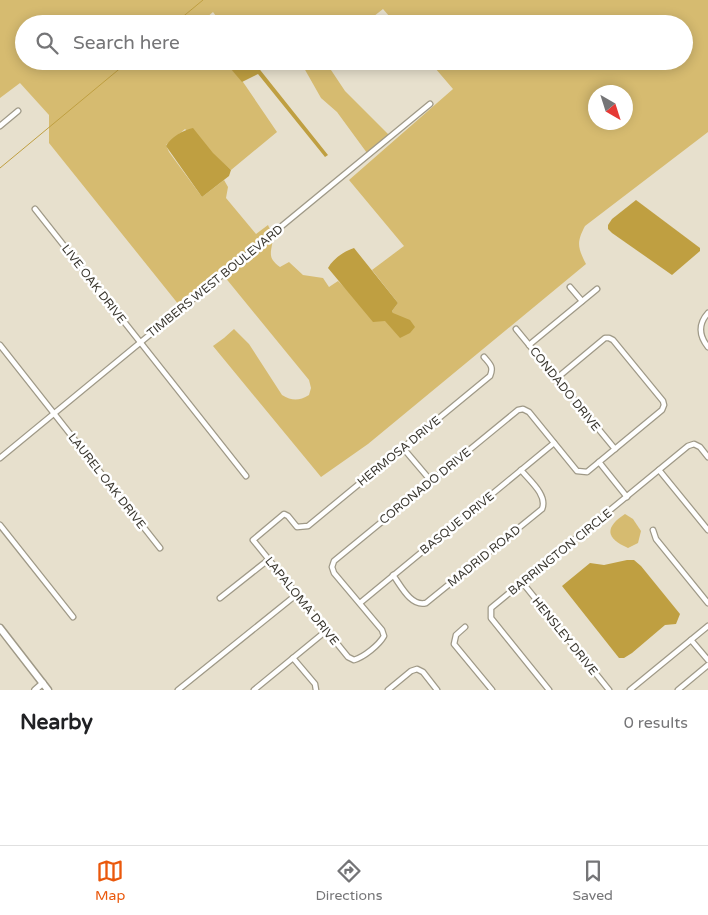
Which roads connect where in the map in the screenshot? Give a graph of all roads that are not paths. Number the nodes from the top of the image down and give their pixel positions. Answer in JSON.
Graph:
{"nodes":[{"id":1,"x":430,"y":104,"type":"dead end"},
{"id":2,"x":18,"y":111,"type":"dead end"},
{"id":3,"x":0,"y":126,"type":"edge"},
{"id":4,"x":34,"y":209,"type":"dead end"},
{"id":5,"x":570,"y":287,"type":"dead end"},
{"id":6,"x":597,"y":289,"type":"dead end"},
{"id":7,"x":582,"y":301,"type":"junction"},
{"id":8,"x":708,"y":313,"type":"edge"},
{"id":9,"x":516,"y":329,"type":"dead end"},
{"id":10,"x":140,"y":342,"type":"junction"},
{"id":11,"x":529,"y":344,"type":"junction"},
{"id":12,"x":0,"y":345,"type":"edge"},
{"id":13,"x":708,"y":347,"type":"edge"},
{"id":14,"x":484,"y":357,"type":"dead end"},
{"id":15,"x":557,"y":378,"type":"junction"},
{"id":16,"x":54,"y":414,"type":"junction"},
{"id":17,"x":554,"y":443,"type":"junction"},
{"id":18,"x":403,"y":448,"type":"junction"},
{"id":19,"x":615,"y":449,"type":"junction"},
{"id":20,"x":708,"y":457,"type":"edge"},
{"id":21,"x":0,"y":458,"type":"edge"},
{"id":22,"x":599,"y":462,"type":"junction"},
{"id":23,"x":521,"y":470,"type":"junction"},
{"id":24,"x":659,"y":470,"type":"junction"},
{"id":25,"x":246,"y":476,"type":"dead end"},
{"id":26,"x":430,"y":481,"type":"junction"},
{"id":27,"x":627,"y":496,"type":"junction"},
{"id":28,"x":0,"y":525,"type":"edge"},
{"id":29,"x":653,"y":530,"type":"dead end"},
{"id":30,"x":708,"y":530,"type":"edge"},
{"id":31,"x":253,"y":540,"type":"joint"},
{"id":32,"x":160,"y":548,"type":"dead end"},
{"id":33,"x":268,"y":560,"type":"junction"},
{"id":34,"x":393,"y":576,"type":"junction"},
{"id":35,"x":522,"y":582,"type":"junction"},
{"id":36,"x":296,"y":595,"type":"junction"},
{"id":37,"x":220,"y":598,"type":"dead end"},
{"id":38,"x":360,"y":603,"type":"junction"},
{"id":39,"x":708,"y":603,"type":"edge"},
{"id":40,"x":73,"y":617,"type":"dead end"},
{"id":41,"x":708,"y":626,"type":"edge"},
{"id":42,"x":465,"y":627,"type":"dead end"},
{"id":43,"x":0,"y":628,"type":"edge"},
{"id":44,"x":326,"y":631,"type":"junction"},
{"id":45,"x":691,"y":640,"type":"junction"},
{"id":46,"x":293,"y":658,"type":"junction"},
{"id":47,"x":708,"y":660,"type":"edge"},
{"id":48,"x":708,"y":665,"type":"edge"},
{"id":49,"x":43,"y":683,"type":"junction"},
{"id":50,"x":35,"y":690,"type":"edge"},
{"id":51,"x":48,"y":690,"type":"edge"},
{"id":52,"x":178,"y":690,"type":"edge"},
{"id":53,"x":254,"y":690,"type":"edge"},
{"id":54,"x":316,"y":690,"type":"edge"},
{"id":55,"x":388,"y":690,"type":"edge"},
{"id":56,"x":437,"y":690,"type":"edge"},
{"id":57,"x":492,"y":690,"type":"edge"},
{"id":58,"x":549,"y":690,"type":"edge"},
{"id":59,"x":608,"y":690,"type":"edge"},
{"id":60,"x":630,"y":690,"type":"edge"},
{"id":61,"x":678,"y":690,"type":"edge"}],
"edges":[{"from":1,"to":10,"type":"street","name":"TIMBERS WEST BOULEVARD"},
{"from":2,"to":3,"type":"street"},
{"from":4,"to":10,"type":"street","name":"LIVE OAK DRIVE"},
{"from":5,"to":7,"type":"street"},
{"from":6,"to":7,"type":"street"},
{"from":7,"to":11,"type":"street"},
{"from":8,"to":13,"type":"street"},
{"from":9,"to":11,"type":"street","name":"CONDADO DRIVE"},
{"from":10,"to":16,"type":"street","name":"TIMBERS WEST BOULEVARD"},
{"from":10,"to":25,"type":"street","name":"LIVE OAK DRIVE"},
{"from":11,"to":15,"type":"street","name":"CONDADO DRIVE"},
{"from":12,"to":16,"type":"street","name":"LAUREL OAK DRIVE"},
{"from":14,"to":18,"type":"street","name":"HERMOSA DRIVE"},
{"from":15,"to":19,"type":"street","name":"CONDADO DRIVE"},
{"from":15,"to":19,"type":"street"},
{"from":16,"to":21,"type":"street","name":"TIMBERS WEST BOULEVARD"},
{"from":16,"to":32,"type":"street","name":"LAUREL OAK DRIVE"},
{"from":17,"to":22,"type":"street"},
{"from":17,"to":23,"type":"street","name":"BASQUE DRIVE"},
{"from":17,"to":26,"type":"street","name":"CORONADO DRIVE"},
{"from":18,"to":26,"type":"street"},
{"from":18,"to":31,"type":"street","name":"HERMOSA DRIVE"},
{"from":19,"to":22,"type":"street"},
{"from":20,"to":24,"type":"street","name":"BARRINGTON CIRCLE"},
{"from":22,"to":27,"type":"street"},
{"from":23,"to":34,"type":"street","name":"BASQUE DRIVE"},
{"from":23,"to":34,"type":"street","name":"MADRID ROAD"},
{"from":24,"to":27,"type":"street","name":"BARRINGTON CIRCLE"},
{"from":24,"to":30,"type":"street"},
{"from":26,"to":38,"type":"street","name":"CORONADO DRIVE"},
{"from":27,"to":35,"type":"street","name":"BARRINGTON CIRCLE"},
{"from":28,"to":40,"type":"street"},
{"from":29,"to":39,"type":"street"},
{"from":31,"to":33,"type":"street","name":"LAPALOMA DRIVE"},
{"from":33,"to":36,"type":"street","name":"LAPALOMA DRIVE"},
{"from":33,"to":37,"type":"street"},
{"from":34,"to":38,"type":"street","name":"BASQUE DRIVE"},
{"from":35,"to":58,"type":"street","name":"BARRINGTON CIRCLE"},
{"from":35,"to":59,"type":"street","name":"HENSLEY DRIVE"},
{"from":36,"to":44,"type":"street","name":"LAPALOMA DRIVE"},
{"from":36,"to":52,"type":"street"},
{"from":38,"to":44,"type":"street","name":"LAPALOMA DRIVE"},
{"from":41,"to":45,"type":"street"},
{"from":42,"to":57,"type":"street"},
{"from":43,"to":49,"type":"main road"},
{"from":44,"to":46,"type":"street"},
{"from":45,"to":47,"type":"street"},
{"from":45,"to":60,"type":"street"},
{"from":46,"to":53,"type":"street"},
{"from":46,"to":54,"type":"street"},
{"from":48,"to":61,"type":"street"},
{"from":49,"to":50,"type":"street"},
{"from":49,"to":51,"type":"main road"},
{"from":55,"to":56,"type":"street"}]}
